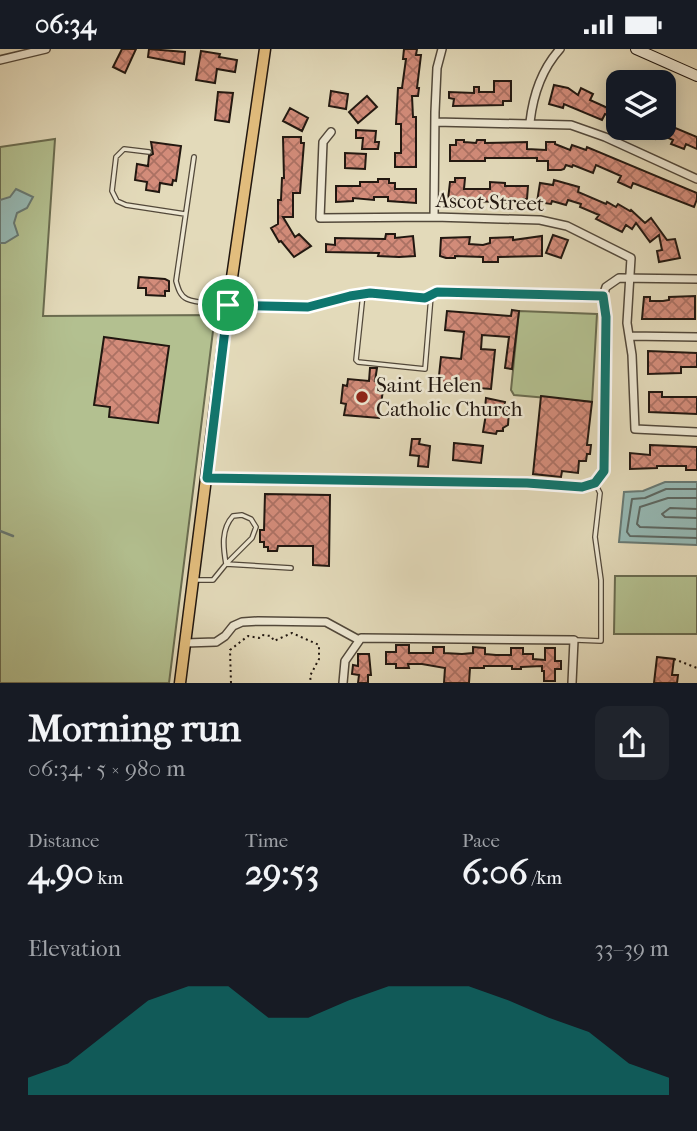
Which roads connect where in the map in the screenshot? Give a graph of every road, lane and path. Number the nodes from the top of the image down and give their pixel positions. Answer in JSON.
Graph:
{"nodes":[{"id":1,"x":46,"y":49,"type":"edge"},
{"id":2,"x":265,"y":49,"type":"edge"},
{"id":3,"x":442,"y":49,"type":"edge"},
{"id":4,"x":560,"y":49,"type":"edge"},
{"id":5,"x":636,"y":49,"type":"edge"},
{"id":6,"x":551,"y":53,"type":"edge"},
{"id":7,"x":0,"y":59,"type":"edge"},
{"id":8,"x":697,"y":76,"type":"edge"},
{"id":9,"x":435,"y":123,"type":"junction"},
{"id":10,"x":530,"y":123,"type":"junction"},
{"id":11,"x":331,"y":132,"type":"dead end"},
{"id":12,"x":149,"y":152,"type":"dead end"},
{"id":13,"x":194,"y":157,"type":"dead end"},
{"id":14,"x":697,"y":179,"type":"edge"},
{"id":15,"x":185,"y":215,"type":"junction"},
{"id":16,"x":434,"y":217,"type":"junction"},
{"id":17,"x":630,"y":278,"type":"junction"},
{"id":18,"x":697,"y":279,"type":"edge"},
{"id":19,"x":363,"y":294,"type":"junction"},
{"id":20,"x":431,"y":296,"type":"junction"},
{"id":21,"x":603,"y":296,"type":"junction"},
{"id":22,"x":228,"y":305,"type":"junction"},
{"id":23,"x":629,"y":337,"type":"junction"},
{"id":24,"x":697,"y":337,"type":"edge"},
{"id":25,"x":697,"y":432,"type":"edge"},
{"id":26,"x":207,"y":478,"type":"junction"},
{"id":27,"x":595,"y":483,"type":"junction"},
{"id":28,"x":226,"y":563,"type":"junction"},
{"id":29,"x":291,"y":568,"type":"dead end"},
{"id":30,"x":194,"y":581,"type":"junction"},
{"id":31,"x":359,"y":640,"type":"junction"},
{"id":32,"x":573,"y":640,"type":"junction"},
{"id":33,"x":185,"y":643,"type":"junction"},
{"id":34,"x":674,"y":659,"type":"dead end"},
{"id":35,"x":697,"y":669,"type":"edge"},
{"id":36,"x":180,"y":683,"type":"edge"},
{"id":37,"x":231,"y":683,"type":"edge"},
{"id":38,"x":311,"y":683,"type":"edge"},
{"id":39,"x":343,"y":683,"type":"edge"},
{"id":40,"x":572,"y":683,"type":"edge"}],
"edges":[{"from":1,"to":7,"type":"street"},
{"from":2,"to":22,"type":"main road"},
{"from":3,"to":9,"type":"street"},
{"from":4,"to":6,"type":"street"},
{"from":5,"to":8,"type":"main road"},
{"from":6,"to":10,"type":"street"},
{"from":9,"to":10,"type":"street"},
{"from":9,"to":16,"type":"street"},
{"from":10,"to":14,"type":"street"},
{"from":11,"to":16,"type":"street","name":"Ascot Street"},
{"from":12,"to":15,"type":"lane"},
{"from":13,"to":15,"type":"lane"},
{"from":15,"to":22,"type":"lane"},
{"from":16,"to":17,"type":"street","name":"Ascot Street"},
{"from":17,"to":18,"type":"street"},
{"from":17,"to":21,"type":"street"},
{"from":17,"to":23,"type":"street","name":"Ascot Street"},
{"from":19,"to":20,"type":"lane"},
{"from":19,"to":20,"type":"lane"},
{"from":19,"to":22,"type":"lane"},
{"from":20,"to":21,"type":"lane"},
{"from":21,"to":27,"type":"lane"},
{"from":22,"to":26,"type":"main road"},
{"from":23,"to":24,"type":"street"},
{"from":23,"to":25,"type":"street","name":"Ascot Street"},
{"from":26,"to":27,"type":"lane"},
{"from":26,"to":30,"type":"main road"},
{"from":27,"to":32,"type":"lane"},
{"from":28,"to":28,"type":"lane"},
{"from":28,"to":29,"type":"lane"},
{"from":28,"to":30,"type":"lane"},
{"from":30,"to":33,"type":"main road"},
{"from":31,"to":32,"type":"street"},
{"from":31,"to":33,"type":"street"},
{"from":31,"to":39,"type":"street"},
{"from":32,"to":40,"type":"street"},
{"from":33,"to":36,"type":"main road"},
{"from":34,"to":35,"type":"path"},
{"from":37,"to":38,"type":"path"}]}
